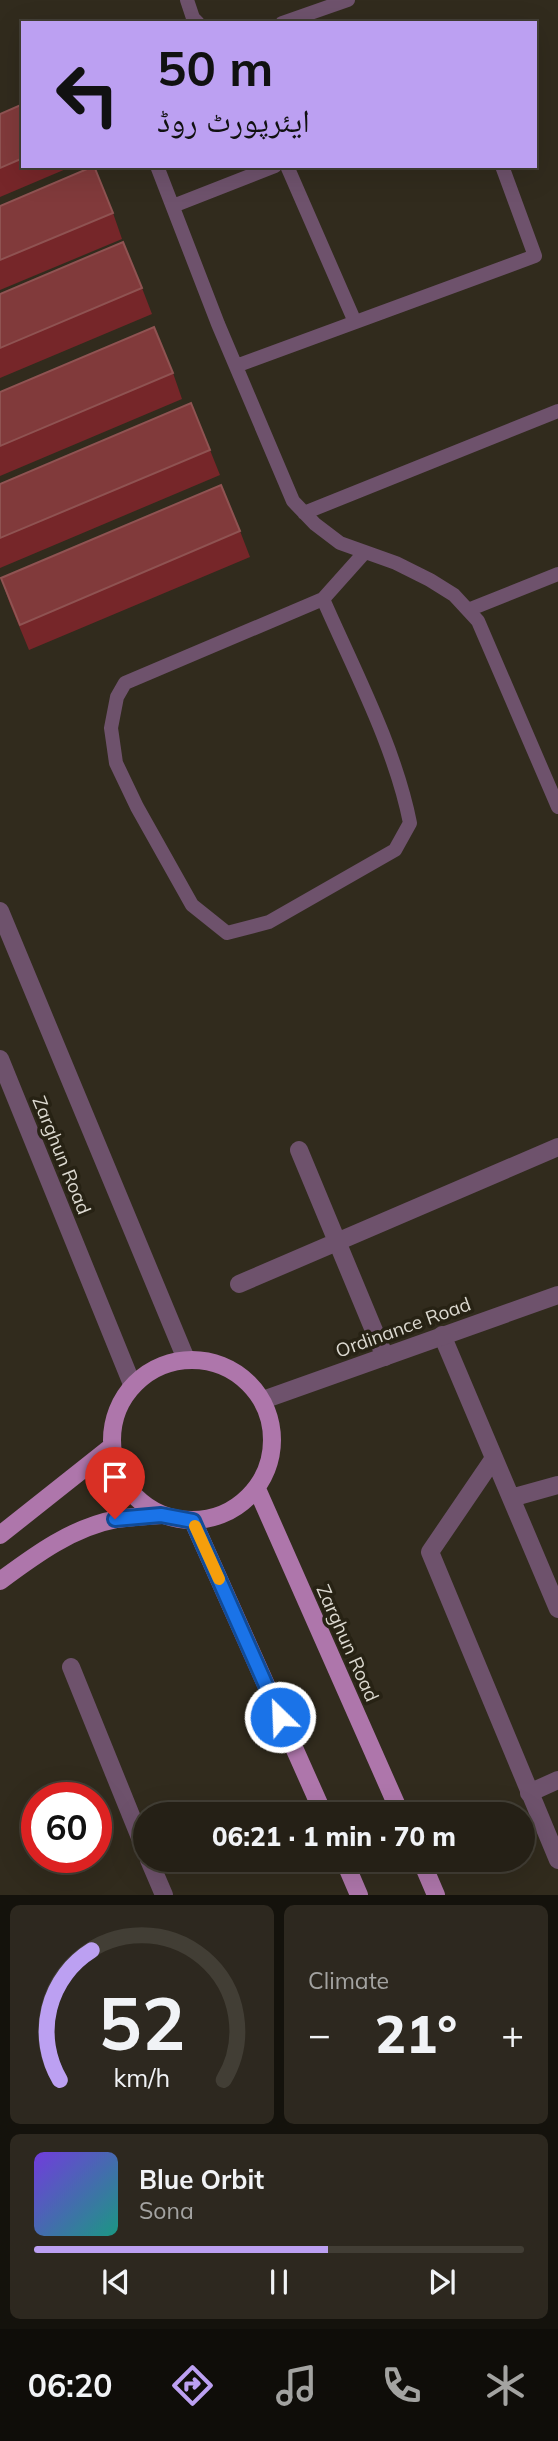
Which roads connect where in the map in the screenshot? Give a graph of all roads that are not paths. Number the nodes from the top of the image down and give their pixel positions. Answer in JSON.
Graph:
{"nodes":[{"id":1,"x":187,"y":0,"type":"edge"},
{"id":2,"x":348,"y":0,"type":"edge"},
{"id":3,"x":194,"y":21,"type":"edge"},
{"id":4,"x":288,"y":21,"type":"edge"},
{"id":5,"x":159,"y":168,"type":"edge"},
{"id":6,"x":270,"y":168,"type":"edge"},
{"id":7,"x":289,"y":168,"type":"edge"},
{"id":8,"x":503,"y":168,"type":"edge"},
{"id":9,"x":173,"y":206,"type":"junction"},
{"id":10,"x":355,"y":322,"type":"junction"},
{"id":11,"x":236,"y":366,"type":"junction"},
{"id":12,"x":558,"y":411,"type":"edge"},
{"id":13,"x":304,"y":513,"type":"junction"},
{"id":14,"x":365,"y":552,"type":"junction"},
{"id":15,"x":558,"y":575,"type":"edge"},
{"id":16,"x":323,"y":599,"type":"junction"},
{"id":17,"x":468,"y":610,"type":"junction"},
{"id":18,"x":558,"y":807,"type":"edge"},
{"id":19,"x":0,"y":911,"type":"edge"},
{"id":20,"x":0,"y":1059,"type":"edge"},
{"id":21,"x":558,"y":1147,"type":"edge"},
{"id":22,"x":299,"y":1150,"type":"dead end"},
{"id":23,"x":337,"y":1241,"type":"junction"},
{"id":24,"x":239,"y":1284,"type":"dead end"},
{"id":25,"x":558,"y":1295,"type":"edge"},
{"id":26,"x":442,"y":1335,"type":"junction"},
{"id":27,"x":385,"y":1357,"type":"junction"},
{"id":28,"x":186,"y":1359,"type":"junction"},
{"id":29,"x":132,"y":1384,"type":"junction"},
{"id":30,"x":263,"y":1400,"type":"junction"},
{"id":31,"x":111,"y":1447,"type":"junction"},
{"id":32,"x":494,"y":1458,"type":"junction"},
{"id":33,"x":558,"y":1485,"type":"edge"},
{"id":34,"x":257,"y":1489,"type":"junction"},
{"id":35,"x":511,"y":1498,"type":"junction"},
{"id":36,"x":161,"y":1515,"type":"junction"},
{"id":37,"x":193,"y":1521,"type":"junction"},
{"id":38,"x":0,"y":1535,"type":"edge"},
{"id":39,"x":0,"y":1581,"type":"edge"},
{"id":40,"x":558,"y":1609,"type":"edge"},
{"id":41,"x":71,"y":1667,"type":"dead end"},
{"id":42,"x":558,"y":1780,"type":"edge"},
{"id":43,"x":529,"y":1793,"type":"junction"},
{"id":44,"x":318,"y":1802,"type":"edge"},
{"id":45,"x":395,"y":1802,"type":"edge"},
{"id":46,"x":133,"y":1820,"type":"edge"},
{"id":47,"x":558,"y":1860,"type":"edge"},
{"id":48,"x":154,"y":1872,"type":"edge"},
{"id":49,"x":349,"y":1872,"type":"edge"},
{"id":50,"x":426,"y":1872,"type":"edge"},
{"id":51,"x":164,"y":1895,"type":"edge"},
{"id":52,"x":359,"y":1895,"type":"edge"},
{"id":53,"x":436,"y":1895,"type":"edge"}],
"edges":[{"from":1,"to":3,"type":"lane"},
{"from":2,"to":4,"type":"lane"},
{"from":5,"to":9,"type":"lane"},
{"from":6,"to":9,"type":"lane"},
{"from":7,"to":10,"type":"lane"},
{"from":8,"to":10,"type":"lane"},
{"from":9,"to":11,"type":"lane"},
{"from":10,"to":11,"type":"lane"},
{"from":11,"to":13,"type":"lane"},
{"from":12,"to":13,"type":"lane"},
{"from":13,"to":14,"type":"lane"},
{"from":14,"to":16,"type":"lane"},
{"from":14,"to":17,"type":"lane"},
{"from":15,"to":17,"type":"lane"},
{"from":16,"to":16,"type":"lane"},
{"from":17,"to":18,"type":"lane"},
{"from":19,"to":28,"type":"street"},
{"from":20,"to":29,"type":"street","name":"Zarghun Road"},
{"from":21,"to":23,"type":"street"},
{"from":22,"to":23,"type":"street"},
{"from":23,"to":24,"type":"street"},
{"from":23,"to":27,"type":"street"},
{"from":25,"to":26,"type":"street","name":"Ordinance Road"},
{"from":26,"to":27,"type":"street","name":"Ordinance Road"},
{"from":26,"to":32,"type":"street"},
{"from":27,"to":30,"type":"street","name":"Ordinance Road"},
{"from":28,"to":29,"type":"main road"},
{"from":28,"to":30,"type":"main road"},
{"from":29,"to":31,"type":"main road"},
{"from":30,"to":34,"type":"main road"},
{"from":31,"to":36,"type":"main road"},
{"from":31,"to":38,"type":"main road"},
{"from":32,"to":35,"type":"street"},
{"from":32,"to":43,"type":"street"},
{"from":33,"to":35,"type":"street"},
{"from":34,"to":37,"type":"main road"},
{"from":34,"to":45,"type":"main road","name":"Zarghun Road"},
{"from":35,"to":40,"type":"street"},
{"from":36,"to":37,"type":"main road"},
{"from":36,"to":39,"type":"main road"},
{"from":37,"to":44,"type":"main road"},
{"from":41,"to":46,"type":"street"},
{"from":42,"to":43,"type":"street"},
{"from":43,"to":47,"type":"street"},
{"from":48,"to":51,"type":"street"},
{"from":49,"to":52,"type":"main road"},
{"from":50,"to":53,"type":"main road"}]}
